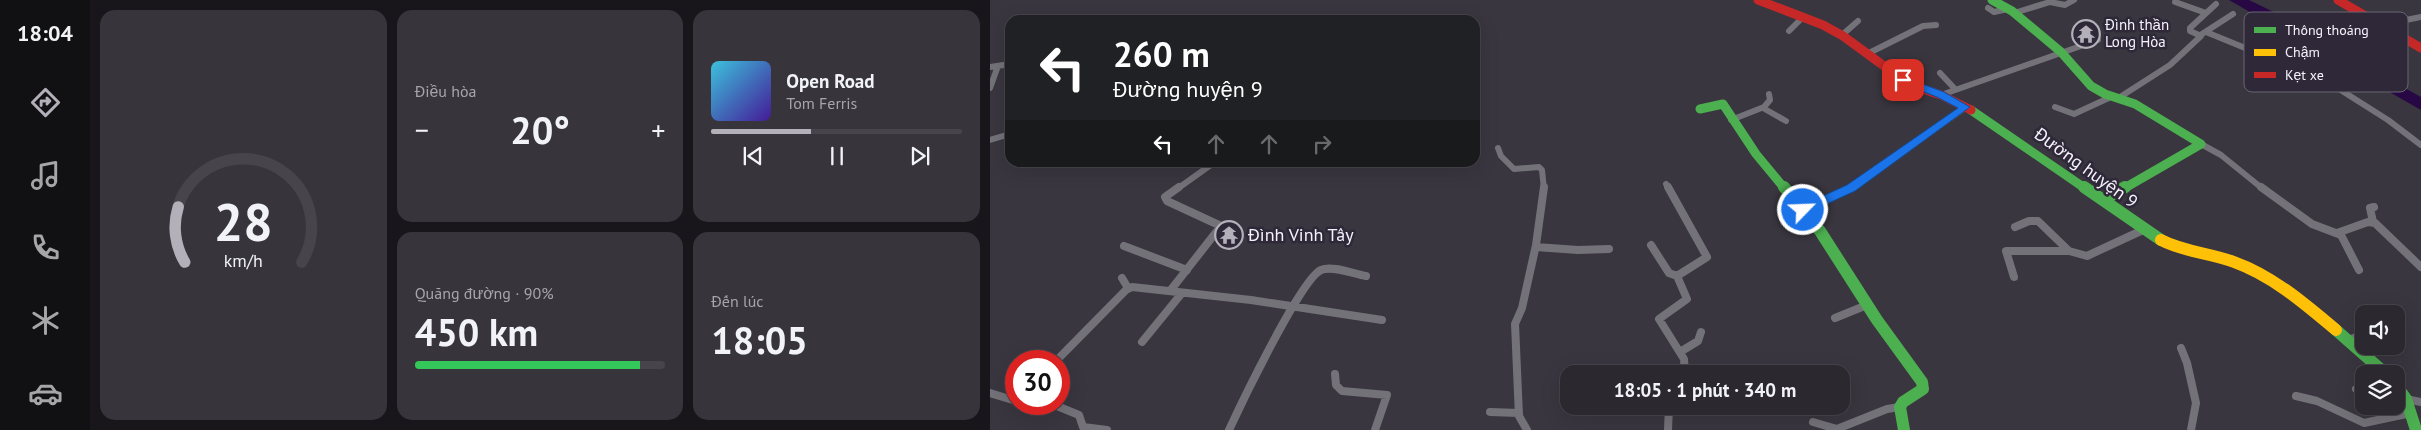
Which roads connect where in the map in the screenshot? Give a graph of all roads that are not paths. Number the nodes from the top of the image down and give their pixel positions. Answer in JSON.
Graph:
{"nodes":[{"id":1,"x":1758,"y":0,"type":"edge"},
{"id":2,"x":2074,"y":0,"type":"edge"},
{"id":3,"x":2338,"y":0,"type":"edge"},
{"id":4,"x":1992,"y":2,"type":"edge"},
{"id":5,"x":2175,"y":2,"type":"dead end"},
{"id":6,"x":2216,"y":4,"type":"dead end"},
{"id":7,"x":2011,"y":11,"type":"junction"},
{"id":8,"x":2359,"y":12,"type":"edge"},
{"id":9,"x":2206,"y":13,"type":"junction"},
{"id":10,"x":2233,"y":14,"type":"dead end"},
{"id":11,"x":1803,"y":17,"type":"junction"},
{"id":12,"x":2421,"y":17,"type":"edge"},
{"id":13,"x":2408,"y":20,"type":"edge"},
{"id":14,"x":1858,"y":21,"type":"dead end"},
{"id":15,"x":1936,"y":25,"type":"dead end"},
{"id":16,"x":1789,"y":31,"type":"dead end"},
{"id":17,"x":2203,"y":34,"type":"junction"},
{"id":18,"x":1842,"y":35,"type":"junction"},
{"id":19,"x":2097,"y":35,"type":"dead end"},
{"id":20,"x":2408,"y":41,"type":"edge"},
{"id":21,"x":2421,"y":48,"type":"edge"},
{"id":22,"x":2244,"y":50,"type":"edge"},
{"id":23,"x":2062,"y":53,"type":"junction"},
{"id":24,"x":1867,"y":54,"type":"junction"},
{"id":25,"x":1005,"y":65,"type":"edge"},
{"id":26,"x":998,"y":66,"type":"junction"},
{"id":27,"x":990,"y":67,"type":"edge"},
{"id":28,"x":1940,"y":73,"type":"dead end"},
{"id":29,"x":990,"y":88,"type":"edge"},
{"id":30,"x":1955,"y":89,"type":"junction"},
{"id":31,"x":2344,"y":92,"type":"edge"},
{"id":32,"x":1769,"y":94,"type":"dead end"},
{"id":33,"x":1941,"y":94,"type":"junction"},
{"id":34,"x":2116,"y":97,"type":"junction"},
{"id":35,"x":1966,"y":107,"type":"junction"},
{"id":36,"x":2055,"y":107,"type":"dead end"},
{"id":37,"x":1763,"y":108,"type":"junction"},
{"id":38,"x":1700,"y":109,"type":"dead end"},
{"id":39,"x":1731,"y":120,"type":"junction"},
{"id":40,"x":1786,"y":121,"type":"dead end"},
{"id":41,"x":1005,"y":136,"type":"edge"},
{"id":42,"x":990,"y":140,"type":"edge"},
{"id":43,"x":2202,"y":144,"type":"junction"},
{"id":44,"x":2421,"y":145,"type":"edge"},
{"id":45,"x":1498,"y":148,"type":"dead end"},
{"id":46,"x":1208,"y":167,"type":"edge"},
{"id":47,"x":1666,"y":184,"type":"dead end"},
{"id":48,"x":2102,"y":200,"type":"junction"},
{"id":49,"x":2374,"y":207,"type":"dead end"},
{"id":50,"x":1803,"y":210,"type":"junction"},
{"id":51,"x":2373,"y":222,"type":"junction"},
{"id":52,"x":2015,"y":227,"type":"dead end"},
{"id":53,"x":2143,"y":230,"type":"junction"},
{"id":54,"x":2337,"y":233,"type":"junction"},
{"id":55,"x":1651,"y":245,"type":"dead end"},
{"id":56,"x":1124,"y":246,"type":"dead end"},
{"id":57,"x":1536,"y":247,"type":"junction"},
{"id":58,"x":1609,"y":249,"type":"dead end"},
{"id":59,"x":2070,"y":251,"type":"junction"},
{"id":60,"x":2421,"y":267,"type":"edge"},
{"id":61,"x":1187,"y":270,"type":"junction"},
{"id":62,"x":2359,"y":270,"type":"dead end"},
{"id":63,"x":1366,"y":276,"type":"dead end"},
{"id":64,"x":1677,"y":276,"type":"junction"},
{"id":65,"x":2014,"y":277,"type":"dead end"},
{"id":66,"x":1122,"y":278,"type":"dead end"},
{"id":67,"x":1128,"y":288,"type":"junction"},
{"id":68,"x":1170,"y":291,"type":"junction"},
{"id":69,"x":1182,"y":292,"type":"junction"},
{"id":70,"x":1867,"y":305,"type":"junction"},
{"id":71,"x":1292,"y":307,"type":"junction"},
{"id":72,"x":1834,"y":318,"type":"dead end"},
{"id":73,"x":1382,"y":320,"type":"dead end"},
{"id":74,"x":1701,"y":332,"type":"dead end"},
{"id":75,"x":2355,"y":338,"type":"edge"},
{"id":76,"x":2349,"y":340,"type":"junction"},
{"id":77,"x":1142,"y":342,"type":"dead end"},
{"id":78,"x":2181,"y":348,"type":"dead end"},
{"id":79,"x":1067,"y":350,"type":"edge"},
{"id":80,"x":1680,"y":352,"type":"junction"},
{"id":81,"x":1685,"y":365,"type":"edge"},
{"id":82,"x":2376,"y":365,"type":"edge"},
{"id":83,"x":1336,"y":374,"type":"dead end"},
{"id":84,"x":990,"y":393,"type":"edge"},
{"id":85,"x":2296,"y":396,"type":"dead end"},
{"id":86,"x":1005,"y":398,"type":"edge"},
{"id":87,"x":2406,"y":399,"type":"joint"},
{"id":88,"x":2421,"y":402,"type":"edge"},
{"id":89,"x":1900,"y":407,"type":"junction"},
{"id":90,"x":1070,"y":411,"type":"edge"},
{"id":91,"x":1490,"y":412,"type":"dead end"},
{"id":92,"x":1519,"y":413,"type":"junction"},
{"id":93,"x":2411,"y":413,"type":"junction"},
{"id":94,"x":1669,"y":415,"type":"edge"},
{"id":95,"x":2386,"y":417,"type":"joint"},
{"id":96,"x":1813,"y":422,"type":"dead end"},
{"id":97,"x":1107,"y":430,"type":"edge"},
{"id":98,"x":1230,"y":430,"type":"edge"},
{"id":99,"x":1375,"y":430,"type":"edge"},
{"id":100,"x":1527,"y":430,"type":"edge"},
{"id":101,"x":1668,"y":430,"type":"edge"},
{"id":102,"x":1904,"y":430,"type":"edge"},
{"id":103,"x":2191,"y":430,"type":"edge"},
{"id":104,"x":2416,"y":430,"type":"edge"}],
"edges":[{"from":1,"to":11,"type":"street","name":"Đường huyện 9"},
{"from":2,"to":7,"type":"street"},
{"from":3,"to":8,"type":"street"},
{"from":4,"to":7,"type":"street"},
{"from":5,"to":9,"type":"street"},
{"from":6,"to":9,"type":"street"},
{"from":7,"to":23,"type":"street"},
{"from":9,"to":17,"type":"street"},
{"from":10,"to":17,"type":"street"},
{"from":11,"to":16,"type":"street"},
{"from":11,"to":18,"type":"street","name":"Đường huyện 9"},
{"from":12,"to":13,"type":"street"},
{"from":14,"to":18,"type":"street"},
{"from":15,"to":24,"type":"street"},
{"from":17,"to":22,"type":"street"},
{"from":17,"to":34,"type":"street"},
{"from":18,"to":24,"type":"street","name":"Đường huyện 9"},
{"from":19,"to":23,"type":"street"},
{"from":20,"to":21,"type":"street"},
{"from":23,"to":30,"type":"street"},
{"from":23,"to":34,"type":"street"},
{"from":24,"to":33,"type":"street","name":"Đường huyện 9"},
{"from":25,"to":26,"type":"street"},
{"from":26,"to":27,"type":"street"},
{"from":26,"to":29,"type":"street"},
{"from":28,"to":30,"type":"street"},
{"from":30,"to":33,"type":"street"},
{"from":31,"to":44,"type":"street"},
{"from":32,"to":37,"type":"street"},
{"from":33,"to":35,"type":"street","name":"Đường huyện 9"},
{"from":34,"to":36,"type":"street"},
{"from":34,"to":43,"type":"street"},
{"from":35,"to":48,"type":"street","name":"Đường huyện 9"},
{"from":35,"to":50,"type":"street"},
{"from":37,"to":39,"type":"street"},
{"from":37,"to":40,"type":"street"},
{"from":38,"to":39,"type":"street"},
{"from":39,"to":50,"type":"street"},
{"from":41,"to":42,"type":"street"},
{"from":43,"to":48,"type":"street"},
{"from":43,"to":54,"type":"street"},
{"from":45,"to":57,"type":"street"},
{"from":46,"to":61,"type":"street"},
{"from":47,"to":64,"type":"street"},
{"from":48,"to":53,"type":"street","name":"Đường huyện 9"},
{"from":49,"to":51,"type":"street"},
{"from":50,"to":70,"type":"street"},
{"from":51,"to":54,"type":"street"},
{"from":51,"to":60,"type":"street"},
{"from":52,"to":59,"type":"street"},
{"from":53,"to":59,"type":"street"},
{"from":53,"to":76,"type":"street","name":"Đường huyện 9"},
{"from":54,"to":62,"type":"street"},
{"from":55,"to":64,"type":"street"},
{"from":56,"to":61,"type":"street"},
{"from":57,"to":58,"type":"street"},
{"from":57,"to":92,"type":"street"},
{"from":59,"to":65,"type":"street"},
{"from":61,"to":68,"type":"street"},
{"from":63,"to":71,"type":"street"},
{"from":64,"to":80,"type":"street"},
{"from":66,"to":67,"type":"street"},
{"from":67,"to":68,"type":"street"},
{"from":67,"to":79,"type":"street"},
{"from":68,"to":69,"type":"street"},
{"from":69,"to":71,"type":"street"},
{"from":69,"to":77,"type":"street"},
{"from":70,"to":72,"type":"street"},
{"from":70,"to":89,"type":"street"},
{"from":71,"to":73,"type":"street"},
{"from":71,"to":98,"type":"street"},
{"from":74,"to":80,"type":"street"},
{"from":75,"to":76,"type":"street"},
{"from":76,"to":82,"type":"street","name":"Đường huyện 9"},
{"from":78,"to":103,"type":"street"},
{"from":80,"to":81,"type":"street"},
{"from":83,"to":99,"type":"street"},
{"from":84,"to":86,"type":"street"},
{"from":85,"to":95,"type":"street"},
{"from":87,"to":88,"type":"street"},
{"from":87,"to":93,"type":"street"},
{"from":89,"to":96,"type":"street"},
{"from":89,"to":102,"type":"street"},
{"from":90,"to":97,"type":"street"},
{"from":91,"to":92,"type":"street"},
{"from":92,"to":100,"type":"street"},
{"from":93,"to":95,"type":"street"},
{"from":93,"to":104,"type":"street"},
{"from":94,"to":101,"type":"street"}]}
